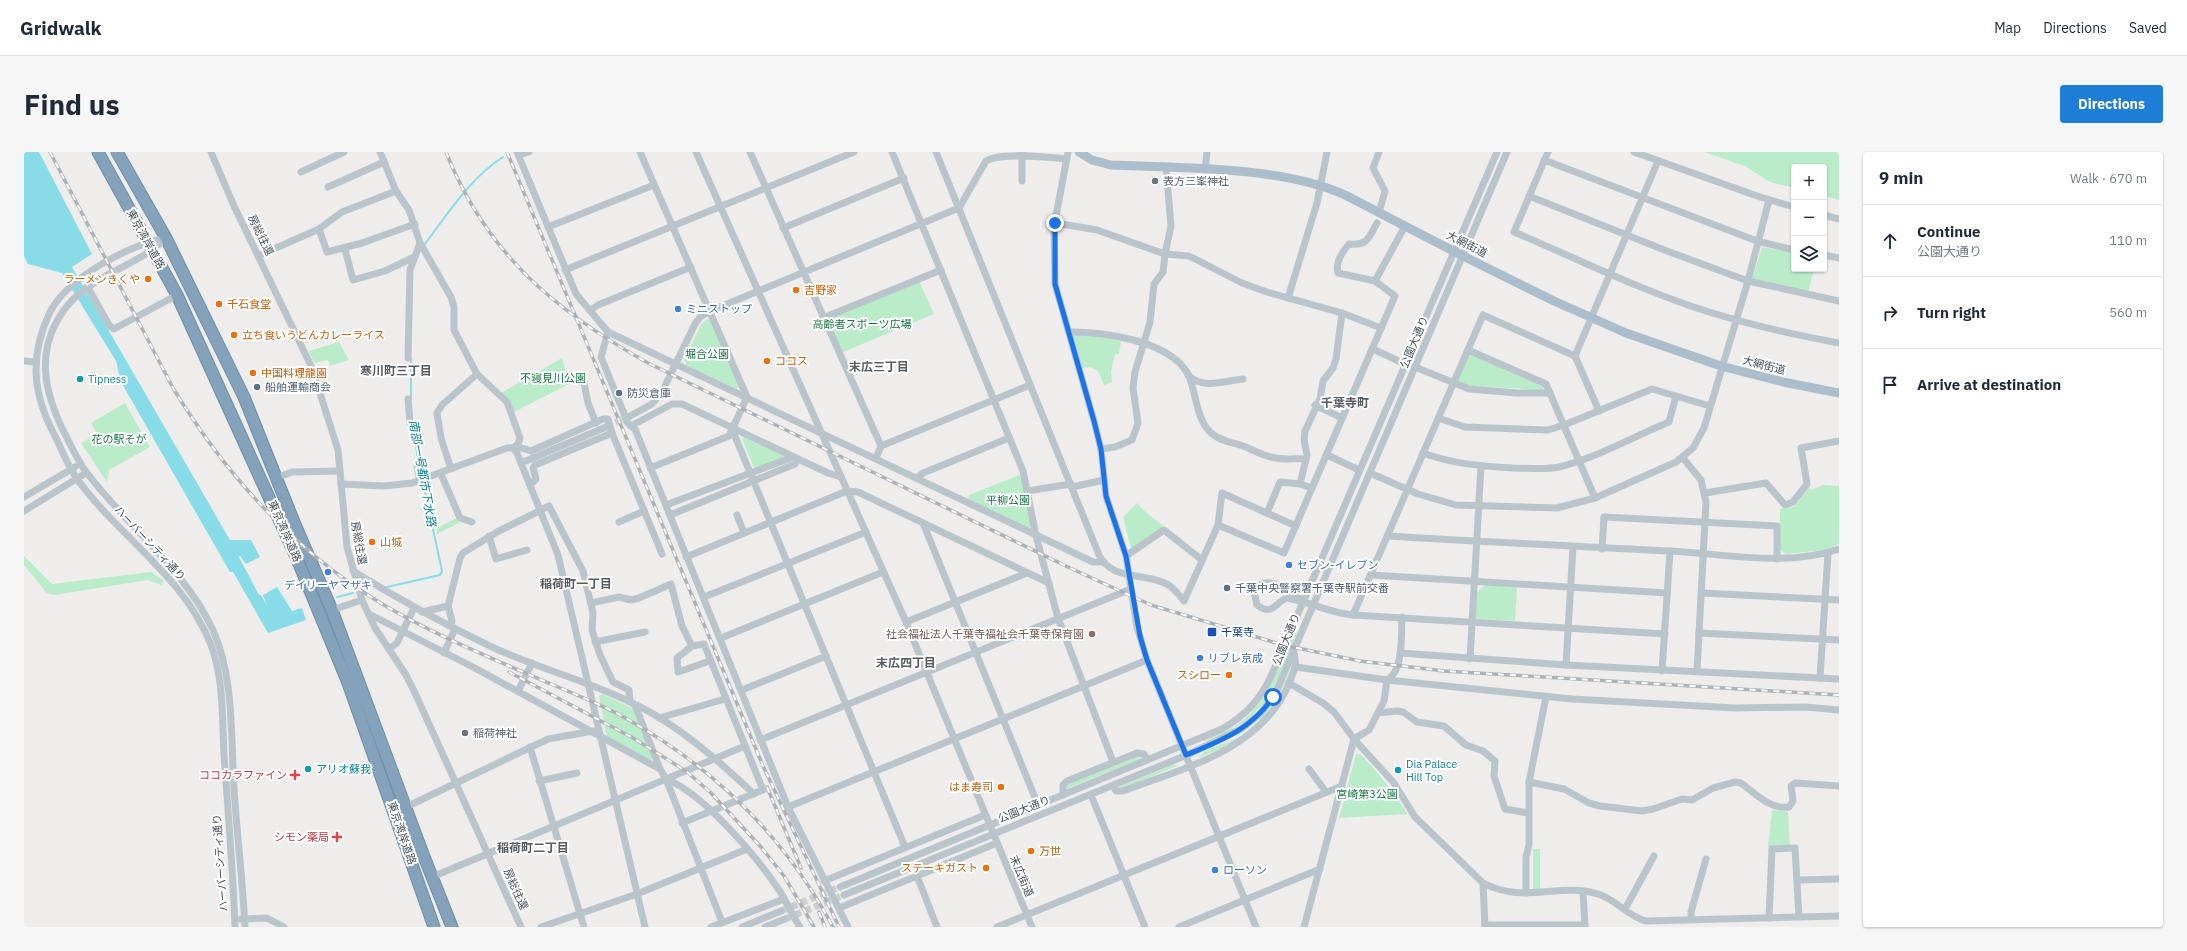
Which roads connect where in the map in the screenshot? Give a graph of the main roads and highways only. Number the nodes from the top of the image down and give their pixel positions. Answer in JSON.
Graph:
{"nodes":[{"id":1,"x":98,"y":152,"type":"edge"},
{"id":2,"x":117,"y":152,"type":"edge"},
{"id":3,"x":1079,"y":152,"type":"edge"},
{"id":4,"x":1839,"y":392,"type":"edge"},
{"id":5,"x":434,"y":927,"type":"edge"},
{"id":6,"x":452,"y":927,"type":"edge"}],
"edges":[{"from":1,"to":5,"type":"highway","name":"東京湾岸道路"},
{"from":2,"to":6,"type":"highway","name":"東京湾岸道路"},
{"from":3,"to":4,"type":"main road","name":"大網街道"}]}
